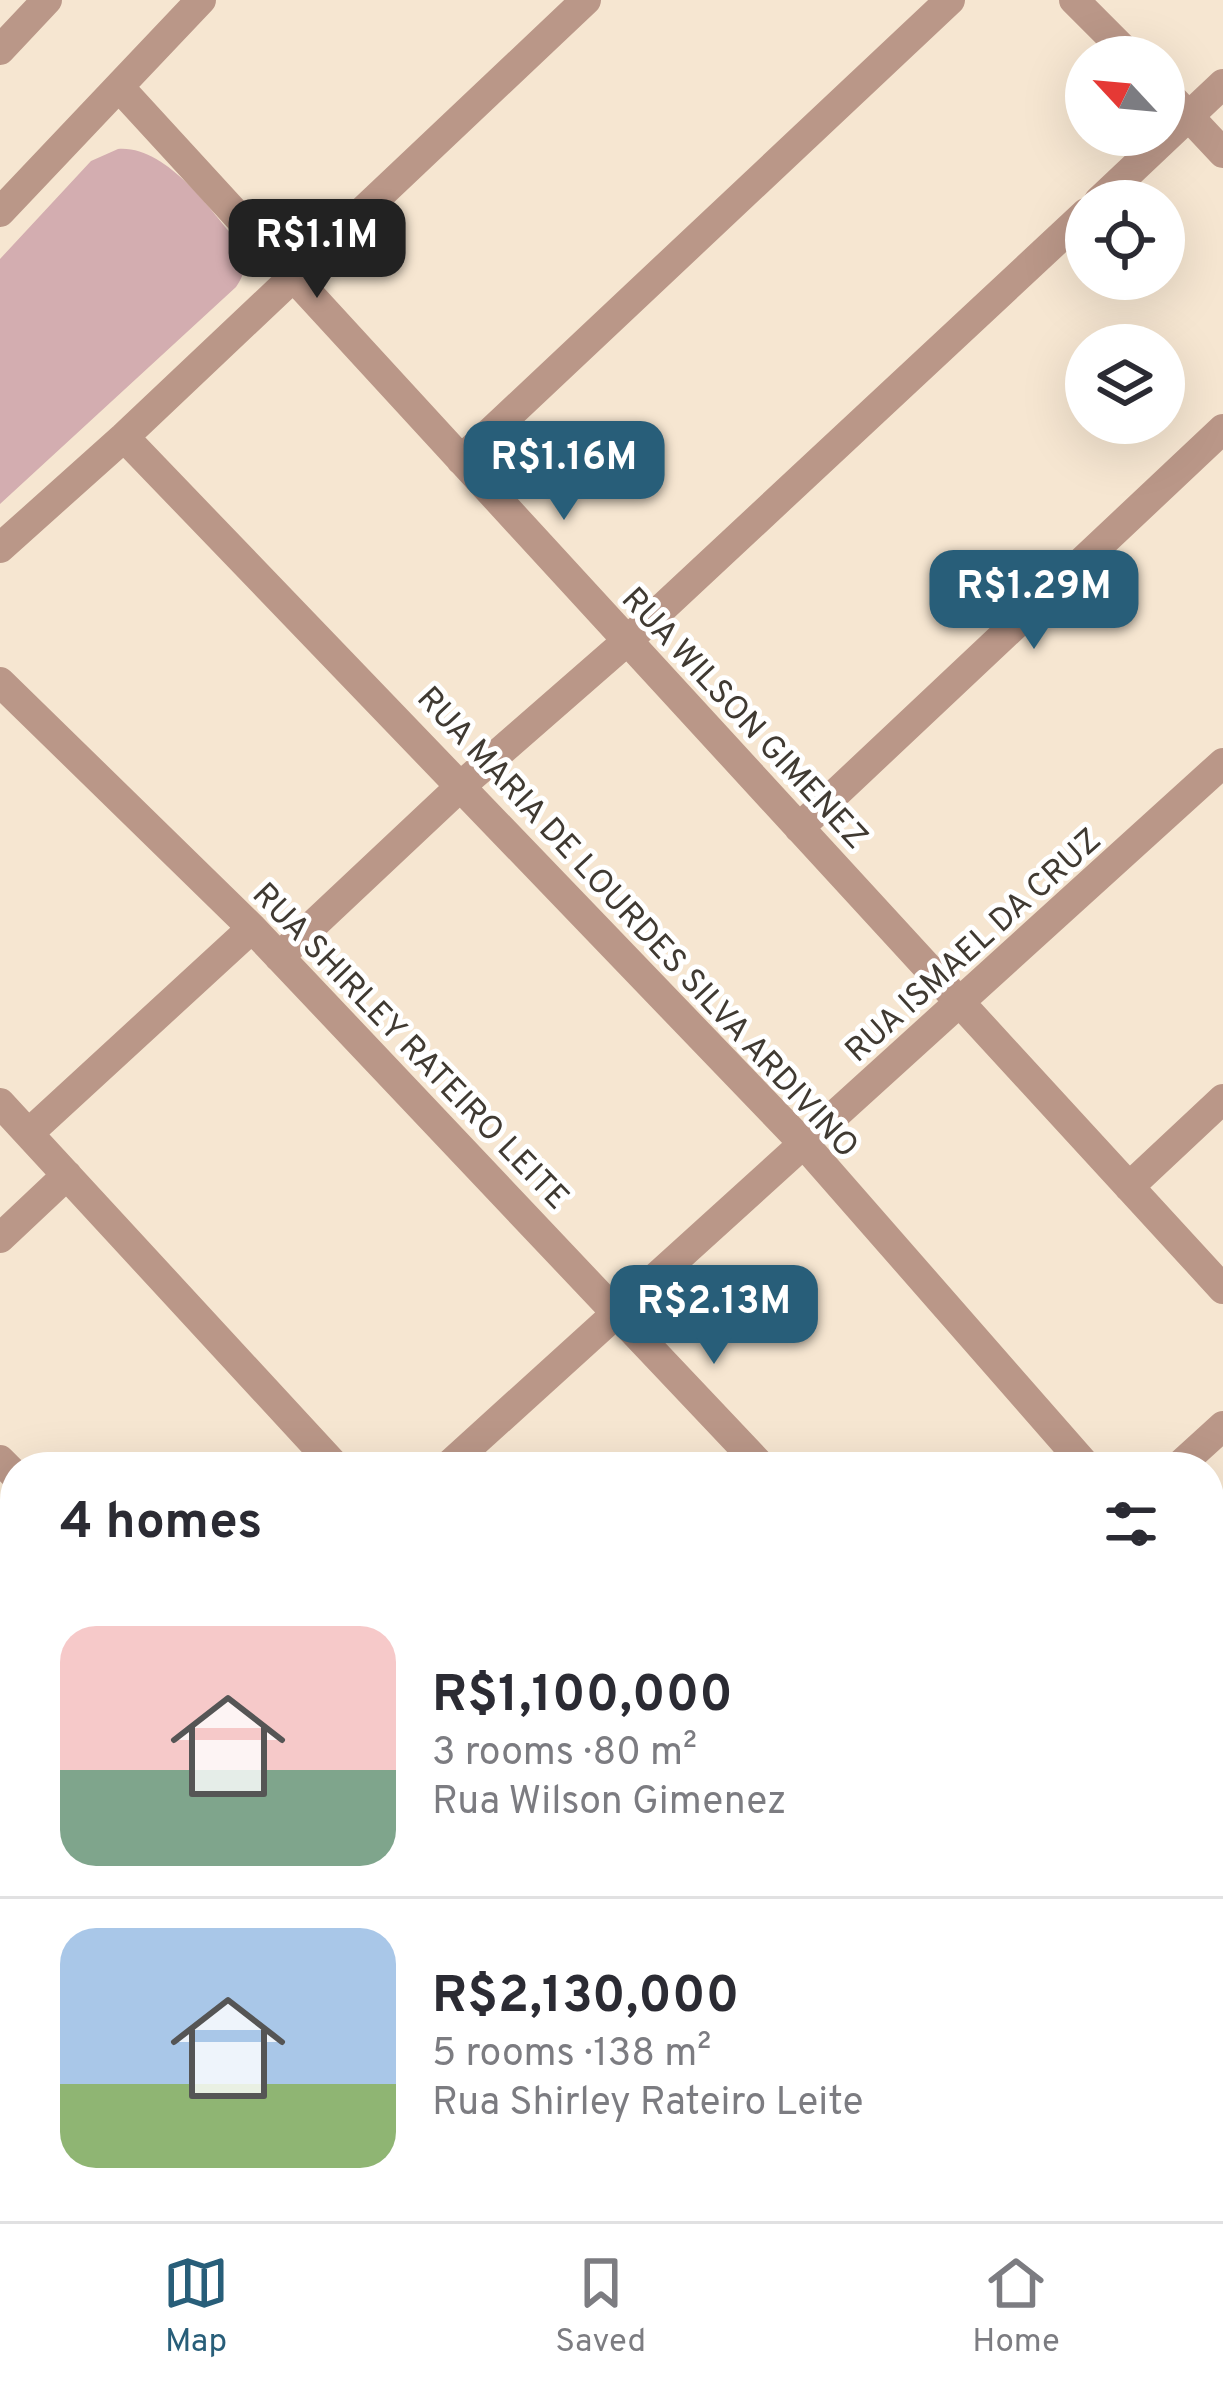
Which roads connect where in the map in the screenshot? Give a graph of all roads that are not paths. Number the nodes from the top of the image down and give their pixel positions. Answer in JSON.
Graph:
{"nodes":[{"id":1,"x":47,"y":0,"type":"edge"},
{"id":2,"x":201,"y":0,"type":"edge"},
{"id":3,"x":586,"y":0,"type":"edge"},
{"id":4,"x":950,"y":0,"type":"edge"},
{"id":5,"x":1074,"y":0,"type":"edge"},
{"id":6,"x":1110,"y":36,"type":"edge"},
{"id":7,"x":0,"y":50,"type":"edge"},
{"id":8,"x":1223,"y":84,"type":"edge"},
{"id":9,"x":119,"y":87,"type":"junction"},
{"id":10,"x":1185,"y":111,"type":"edge"},
{"id":11,"x":1190,"y":116,"type":"junction"},
{"id":12,"x":1223,"y":153,"type":"edge"},
{"id":13,"x":1121,"y":180,"type":"edge"},
{"id":14,"x":0,"y":212,"type":"edge"},
{"id":15,"x":1065,"y":233,"type":"edge"},
{"id":16,"x":294,"y":278,"type":"junction"},
{"id":17,"x":1223,"y":429,"type":"edge"},
{"id":18,"x":124,"y":437,"type":"junction"},
{"id":19,"x":461,"y":460,"type":"junction"},
{"id":20,"x":0,"y":548,"type":"edge"},
{"id":21,"x":627,"y":641,"type":"junction"},
{"id":22,"x":0,"y":682,"type":"edge"},
{"id":23,"x":1223,"y":763,"type":"edge"},
{"id":24,"x":462,"y":785,"type":"junction"},
{"id":25,"x":799,"y":828,"type":"junction"},
{"id":26,"x":252,"y":928,"type":"junction"},
{"id":27,"x":280,"y":957,"type":"junction"},
{"id":28,"x":960,"y":1003,"type":"junction"},
{"id":29,"x":1223,"y":1099,"type":"edge"},
{"id":30,"x":0,"y":1103,"type":"edge"},
{"id":31,"x":29,"y":1133,"type":"junction"},
{"id":32,"x":805,"y":1145,"type":"junction"},
{"id":33,"x":67,"y":1174,"type":"junction"},
{"id":34,"x":1129,"y":1187,"type":"junction"},
{"id":35,"x":0,"y":1238,"type":"edge"},
{"id":36,"x":1223,"y":1289,"type":"edge"},
{"id":37,"x":618,"y":1312,"type":"junction"},
{"id":38,"x":1223,"y":1426,"type":"edge"},
{"id":39,"x":322,"y":1452,"type":"edge"},
{"id":40,"x":464,"y":1452,"type":"edge"},
{"id":41,"x":748,"y":1452,"type":"edge"},
{"id":42,"x":1075,"y":1452,"type":"edge"},
{"id":43,"x":1194,"y":1452,"type":"edge"}],
"edges":[{"from":1,"to":7,"type":"street"},
{"from":2,"to":9,"type":"street"},
{"from":3,"to":16,"type":"street"},
{"from":4,"to":19,"type":"street"},
{"from":5,"to":6,"type":"street"},
{"from":8,"to":11,"type":"street"},
{"from":9,"to":14,"type":"street"},
{"from":9,"to":16,"type":"street","name":"RUA WILSON GIMENEZ"},
{"from":10,"to":11,"type":"street"},
{"from":11,"to":12,"type":"street"},
{"from":11,"to":13,"type":"street"},
{"from":15,"to":21,"type":"street"},
{"from":16,"to":18,"type":"street"},
{"from":16,"to":19,"type":"street","name":"RUA WILSON GIMENEZ"},
{"from":17,"to":25,"type":"street"},
{"from":18,"to":20,"type":"street"},
{"from":18,"to":24,"type":"street","name":"RUA MARIA DE LOURDES SILVA ARDIVINO"},
{"from":19,"to":21,"type":"street","name":"RUA WILSON GIMENEZ"},
{"from":21,"to":24,"type":"street"},
{"from":21,"to":25,"type":"street","name":"RUA WILSON GIMENEZ"},
{"from":22,"to":26,"type":"street","name":"RUA SHIRLEY RATEIRO LEITE"},
{"from":23,"to":28,"type":"street","name":"RUA ISMAEL DA CRUZ"},
{"from":24,"to":27,"type":"street"},
{"from":24,"to":32,"type":"street","name":"RUA MARIA DE LOURDES SILVA ARDIVINO"},
{"from":25,"to":28,"type":"street","name":"RUA WILSON GIMENEZ"},
{"from":26,"to":27,"type":"street","name":"RUA SHIRLEY RATEIRO LEITE"},
{"from":26,"to":31,"type":"street"},
{"from":27,"to":37,"type":"street","name":"RUA SHIRLEY RATEIRO LEITE"},
{"from":28,"to":32,"type":"street","name":"RUA ISMAEL DA CRUZ"},
{"from":28,"to":34,"type":"street","name":"RUA WILSON GIMENEZ"},
{"from":29,"to":34,"type":"street"},
{"from":30,"to":31,"type":"street"},
{"from":31,"to":33,"type":"street"},
{"from":32,"to":37,"type":"street","name":"RUA ISMAEL DA CRUZ"},
{"from":32,"to":42,"type":"street","name":"RUA MARIA DE LOURDES SILVA ARDIVINO"},
{"from":33,"to":35,"type":"street"},
{"from":33,"to":39,"type":"street"},
{"from":34,"to":36,"type":"street","name":"RUA WILSON GIMENEZ"},
{"from":37,"to":40,"type":"street","name":"RUA ISMAEL DA CRUZ"},
{"from":37,"to":41,"type":"street","name":"RUA SHIRLEY RATEIRO LEITE"},
{"from":38,"to":43,"type":"street"}]}
